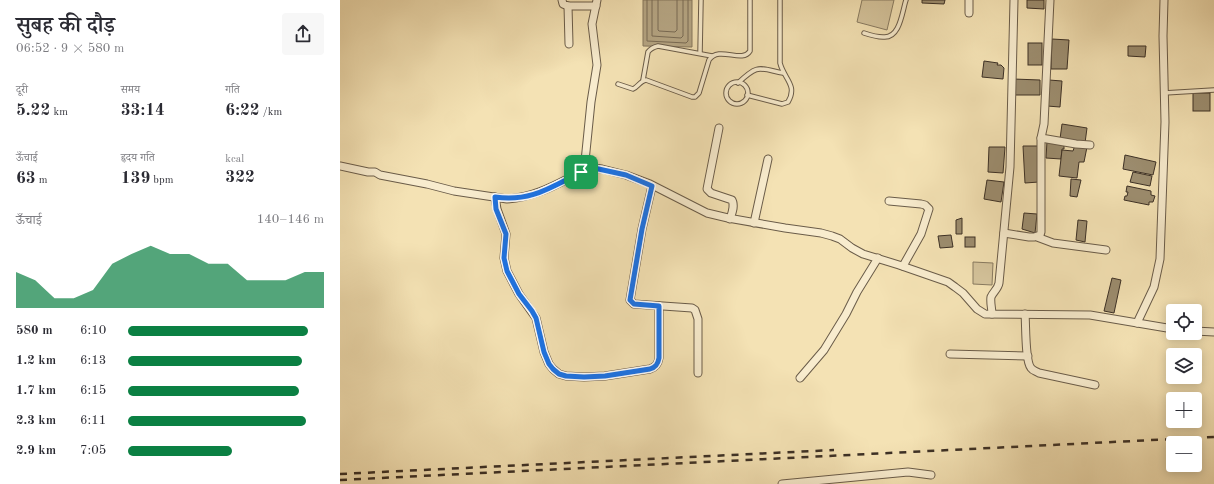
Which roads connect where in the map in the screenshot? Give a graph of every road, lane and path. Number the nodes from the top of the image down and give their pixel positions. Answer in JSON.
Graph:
{"nodes":[{"id":1,"x":562,"y":0,"type":"edge"},
{"id":2,"x":701,"y":0,"type":"edge"},
{"id":3,"x":750,"y":0,"type":"edge"},
{"id":4,"x":780,"y":0,"type":"edge"},
{"id":5,"x":906,"y":0,"type":"edge"},
{"id":6,"x":970,"y":0,"type":"edge"},
{"id":7,"x":1014,"y":0,"type":"edge"},
{"id":8,"x":1050,"y":0,"type":"edge"},
{"id":9,"x":1164,"y":0,"type":"edge"},
{"id":10,"x":596,"y":3,"type":"edge"},
{"id":11,"x":568,"y":6,"type":"junction"},
{"id":12,"x":969,"y":13,"type":"dead end"},
{"id":13,"x":864,"y":33,"type":"dead end"},
{"id":14,"x":569,"y":44,"type":"dead end"},
{"id":15,"x":700,"y":53,"type":"junction"},
{"id":16,"x":712,"y":56,"type":"junction"},
{"id":17,"x":783,"y":73,"type":"junction"},
{"id":18,"x":643,"y":80,"type":"junction"},
{"id":19,"x":738,"y":83,"type":"junction"},
{"id":20,"x":618,"y":84,"type":"dead end"},
{"id":21,"x":1214,"y":90,"type":"edge"},
{"id":22,"x":1164,"y":93,"type":"junction"},
{"id":23,"x":747,"y":95,"type":"junction"},
{"id":24,"x":719,"y":128,"type":"dead end"},
{"id":25,"x":1041,"y":138,"type":"junction"},
{"id":26,"x":1090,"y":145,"type":"dead end"},
{"id":27,"x":768,"y":159,"type":"dead end"},
{"id":28,"x":340,"y":166,"type":"edge"},
{"id":29,"x":584,"y":171,"type":"junction"},
{"id":30,"x":652,"y":186,"type":"junction"},
{"id":31,"x":495,"y":197,"type":"junction"},
{"id":32,"x":889,"y":201,"type":"dead end"},
{"id":33,"x":730,"y":219,"type":"junction"},
{"id":34,"x":754,"y":224,"type":"junction"},
{"id":35,"x":1004,"y":233,"type":"junction"},
{"id":36,"x":1037,"y":237,"type":"junction"},
{"id":37,"x":1106,"y":250,"type":"dead end"},
{"id":38,"x":878,"y":258,"type":"junction"},
{"id":39,"x":903,"y":266,"type":"junction"},
{"id":40,"x":659,"y":306,"type":"junction"},
{"id":41,"x":992,"y":314,"type":"junction"},
{"id":42,"x":1025,"y":314,"type":"junction"},
{"id":43,"x":1137,"y":323,"type":"junction"},
{"id":44,"x":1166,"y":328,"type":"edge"},
{"id":45,"x":1202,"y":331,"type":"edge"},
{"id":46,"x":1214,"y":332,"type":"edge"},
{"id":47,"x":950,"y":354,"type":"dead end"},
{"id":48,"x":1028,"y":356,"type":"junction"},
{"id":49,"x":698,"y":373,"type":"dead end"},
{"id":50,"x":800,"y":378,"type":"dead end"},
{"id":51,"x":1095,"y":385,"type":"dead end"},
{"id":52,"x":931,"y":475,"type":"dead end"},
{"id":53,"x":782,"y":484,"type":"edge"}],
"edges":[{"from":1,"to":11,"type":"street"},
{"from":2,"to":15,"type":"lane"},
{"from":3,"to":16,"type":"lane"},
{"from":4,"to":17,"type":"lane"},
{"from":5,"to":13,"type":"lane"},
{"from":6,"to":12,"type":"street"},
{"from":7,"to":35,"type":"street"},
{"from":8,"to":25,"type":"street"},
{"from":9,"to":22,"type":"street"},
{"from":10,"to":11,"type":"street"},
{"from":10,"to":29,"type":"street"},
{"from":11,"to":14,"type":"street"},
{"from":15,"to":16,"type":"lane"},
{"from":15,"to":18,"type":"lane"},
{"from":16,"to":18,"type":"lane"},
{"from":17,"to":19,"type":"lane"},
{"from":17,"to":23,"type":"lane"},
{"from":18,"to":20,"type":"lane"},
{"from":19,"to":23,"type":"lane"},
{"from":19,"to":23,"type":"lane"},
{"from":21,"to":22,"type":"lane"},
{"from":22,"to":43,"type":"street"},
{"from":24,"to":33,"type":"street"},
{"from":25,"to":26,"type":"street"},
{"from":25,"to":36,"type":"street"},
{"from":27,"to":34,"type":"street"},
{"from":28,"to":31,"type":"street"},
{"from":29,"to":30,"type":"street"},
{"from":29,"to":31,"type":"street"},
{"from":30,"to":33,"type":"street"},
{"from":30,"to":40,"type":"street"},
{"from":31,"to":40,"type":"street"},
{"from":32,"to":39,"type":"street"},
{"from":33,"to":34,"type":"street"},
{"from":34,"to":38,"type":"street"},
{"from":35,"to":36,"type":"street"},
{"from":35,"to":41,"type":"street"},
{"from":36,"to":37,"type":"street"},
{"from":38,"to":39,"type":"street"},
{"from":38,"to":50,"type":"street"},
{"from":39,"to":41,"type":"street"},
{"from":40,"to":49,"type":"street"},
{"from":41,"to":42,"type":"street"},
{"from":42,"to":43,"type":"street"},
{"from":42,"to":48,"type":"street"},
{"from":43,"to":44,"type":"street"},
{"from":45,"to":46,"type":"street"},
{"from":47,"to":48,"type":"street"},
{"from":48,"to":51,"type":"street"},
{"from":52,"to":53,"type":"street"}]}
